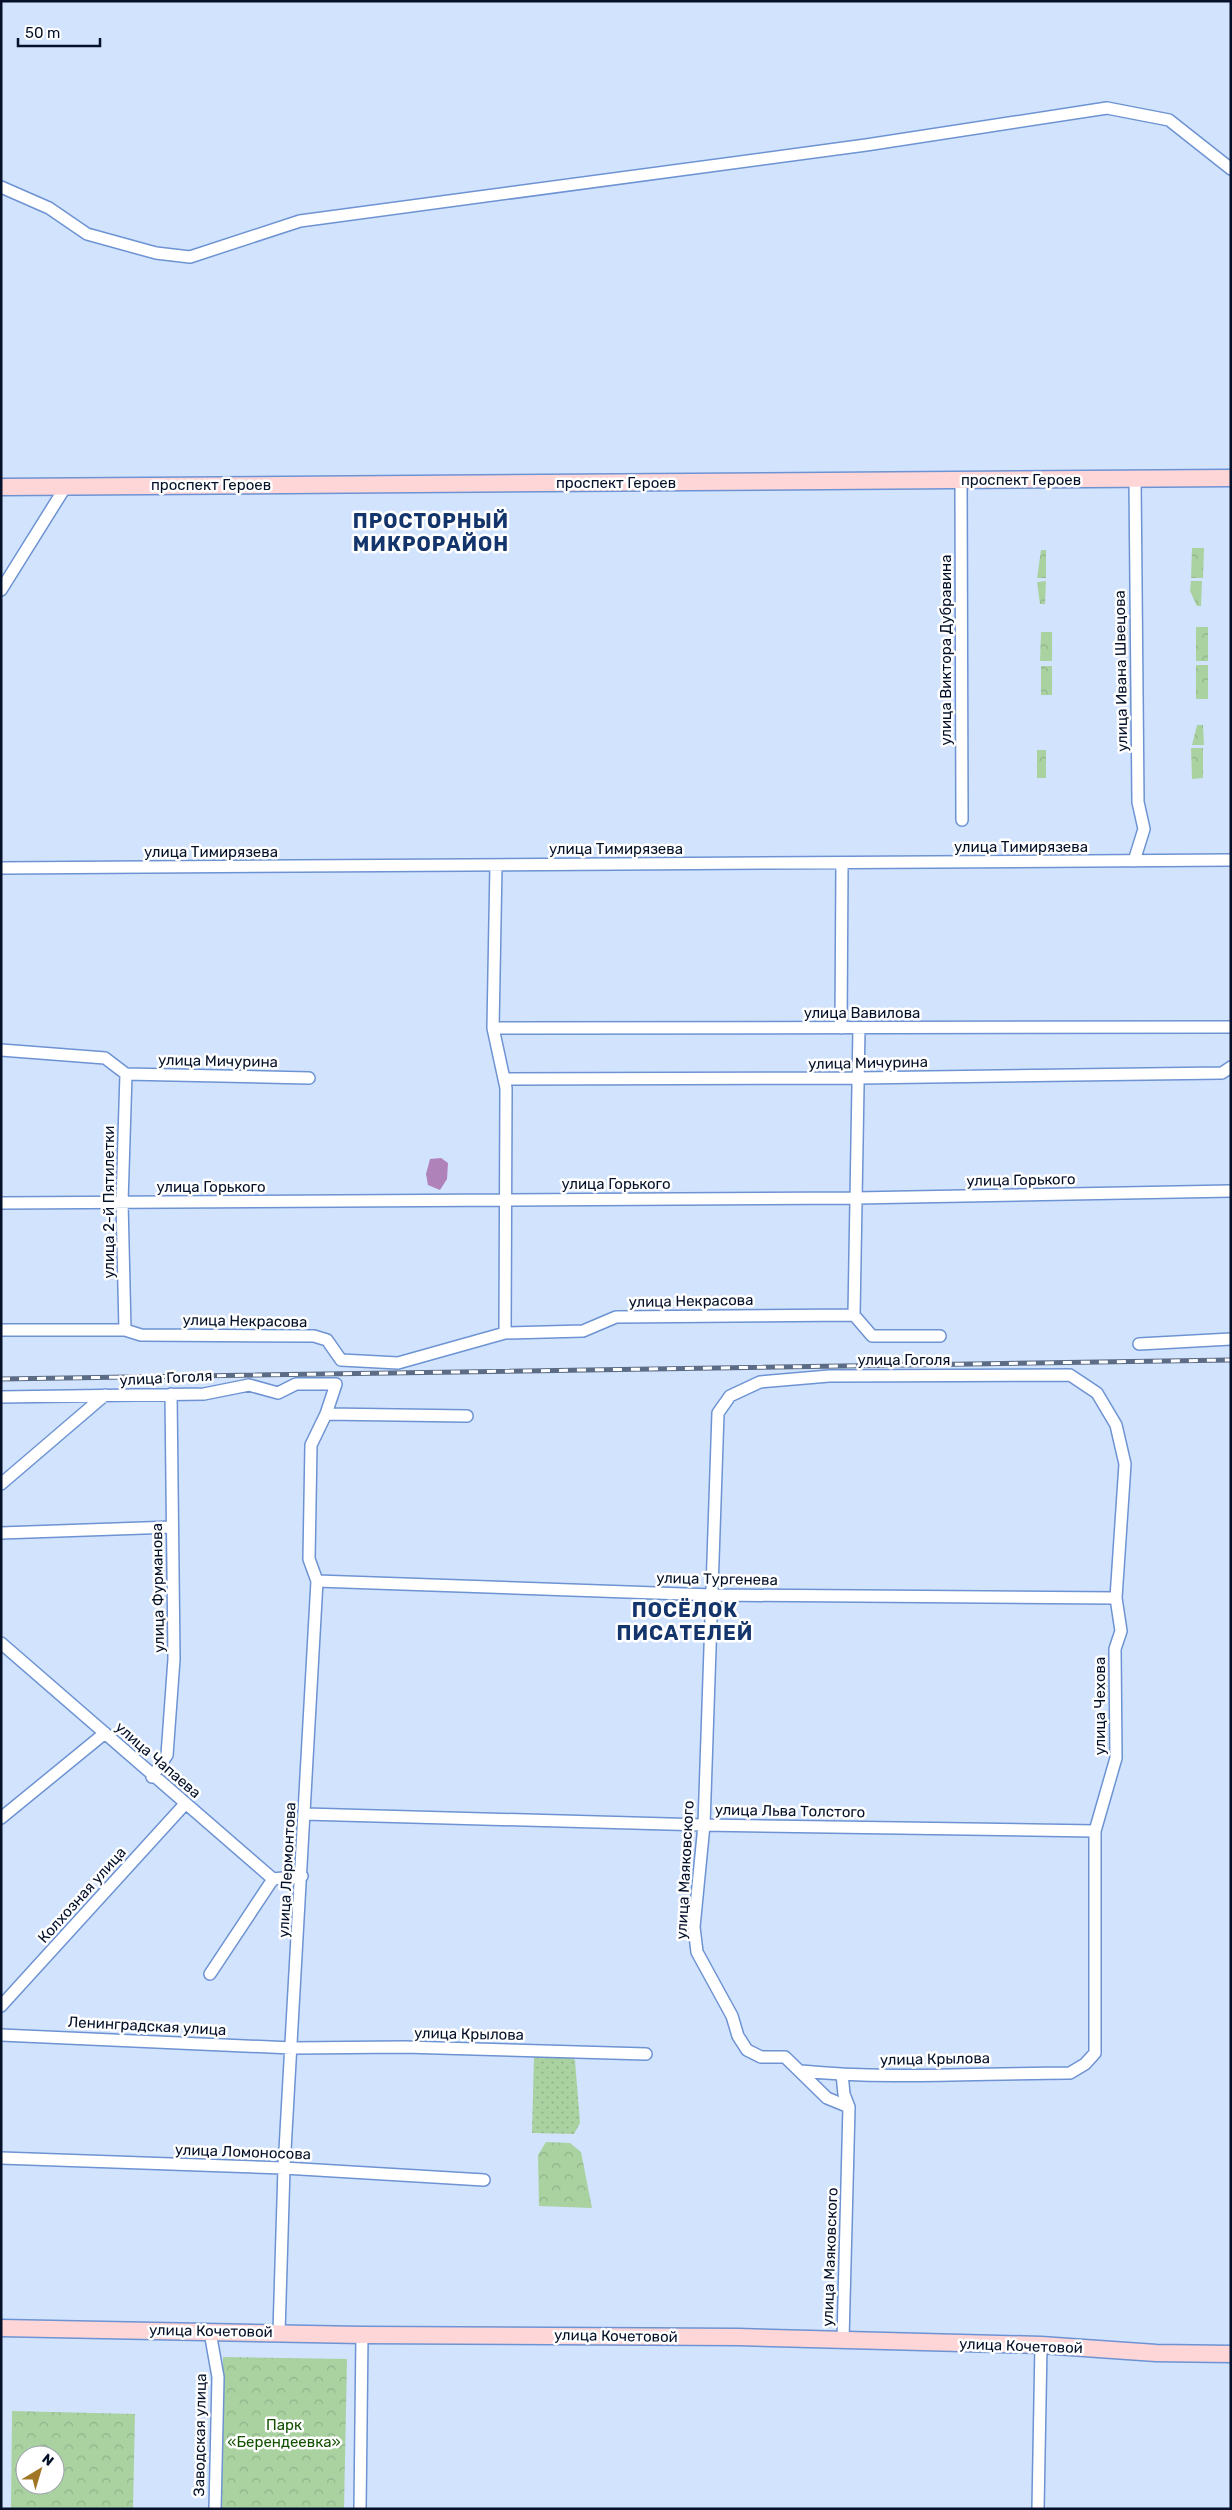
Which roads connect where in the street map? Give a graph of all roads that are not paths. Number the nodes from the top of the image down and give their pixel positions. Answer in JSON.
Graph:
{"nodes":[{"id":1,"x":1231,"y":169,"type":"edge"},
{"id":2,"x":1,"y":187,"type":"edge"},
{"id":3,"x":1231,"y":478,"type":"edge"},
{"id":4,"x":1135,"y":479,"type":"junction"},
{"id":5,"x":961,"y":481,"type":"junction"},
{"id":6,"x":66,"y":486,"type":"junction"},
{"id":7,"x":1,"y":487,"type":"edge"},
{"id":8,"x":1,"y":590,"type":"edge"},
{"id":9,"x":962,"y":820,"type":"dead end"},
{"id":10,"x":1231,"y":860,"type":"edge"},
{"id":11,"x":1134,"y":861,"type":"junction"},
{"id":12,"x":842,"y":863,"type":"junction"},
{"id":13,"x":496,"y":865,"type":"junction"},
{"id":14,"x":1,"y":868,"type":"edge"},
{"id":15,"x":1231,"y":1027,"type":"edge"},
{"id":16,"x":493,"y":1028,"type":"junction"},
{"id":17,"x":842,"y":1028,"type":"junction"},
{"id":18,"x":859,"y":1028,"type":"junction"},
{"id":19,"x":1,"y":1050,"type":"edge"},
{"id":20,"x":1231,"y":1067,"type":"edge"},
{"id":21,"x":126,"y":1074,"type":"junction"},
{"id":22,"x":309,"y":1078,"type":"dead end"},
{"id":23,"x":858,"y":1078,"type":"junction"},
{"id":24,"x":504,"y":1079,"type":"junction"},
{"id":25,"x":1231,"y":1191,"type":"edge"},
{"id":26,"x":856,"y":1198,"type":"junction"},
{"id":27,"x":507,"y":1200,"type":"junction"},
{"id":28,"x":122,"y":1202,"type":"junction"},
{"id":29,"x":1,"y":1203,"type":"edge"},
{"id":30,"x":854,"y":1314,"type":"junction"},
{"id":31,"x":1,"y":1330,"type":"edge"},
{"id":32,"x":125,"y":1330,"type":"junction"},
{"id":33,"x":505,"y":1332,"type":"junction"},
{"id":34,"x":940,"y":1336,"type":"dead end"},
{"id":35,"x":1231,"y":1339,"type":"edge"},
{"id":36,"x":1139,"y":1344,"type":"dead end"},
{"id":37,"x":1097,"y":1393,"type":"joint"},
{"id":38,"x":171,"y":1394,"type":"junction"},
{"id":39,"x":105,"y":1395,"type":"junction"},
{"id":40,"x":1,"y":1397,"type":"edge"},
{"id":41,"x":718,"y":1413,"type":"joint"},
{"id":42,"x":326,"y":1414,"type":"junction"},
{"id":43,"x":467,"y":1416,"type":"dead end"},
{"id":44,"x":1,"y":1484,"type":"edge"},
{"id":45,"x":172,"y":1527,"type":"junction"},
{"id":46,"x":1,"y":1533,"type":"edge"},
{"id":47,"x":317,"y":1581,"type":"junction"},
{"id":48,"x":712,"y":1595,"type":"junction"},
{"id":49,"x":1116,"y":1598,"type":"junction"},
{"id":50,"x":3,"y":1648,"type":"edge"},
{"id":51,"x":105,"y":1733,"type":"junction"},
{"id":52,"x":152,"y":1777,"type":"junction"},
{"id":53,"x":185,"y":1804,"type":"junction"},
{"id":54,"x":305,"y":1814,"type":"junction"},
{"id":55,"x":1,"y":1818,"type":"edge"},
{"id":56,"x":704,"y":1824,"type":"junction"},
{"id":57,"x":1095,"y":1831,"type":"junction"},
{"id":58,"x":302,"y":1876,"type":"junction"},
{"id":59,"x":273,"y":1879,"type":"junction"},
{"id":60,"x":210,"y":1974,"type":"dead end"},
{"id":61,"x":1,"y":2006,"type":"edge"},
{"id":62,"x":1,"y":2035,"type":"edge"},
{"id":63,"x":292,"y":2048,"type":"junction"},
{"id":64,"x":646,"y":2054,"type":"dead end"},
{"id":65,"x":801,"y":2070,"type":"junction"},
{"id":66,"x":1070,"y":2073,"type":"joint"},
{"id":67,"x":842,"y":2074,"type":"junction"},
{"id":68,"x":849,"y":2107,"type":"junction"},
{"id":69,"x":1,"y":2158,"type":"edge"},
{"id":70,"x":284,"y":2168,"type":"junction"},
{"id":71,"x":484,"y":2180,"type":"dead end"},
{"id":72,"x":1,"y":2328,"type":"edge"},
{"id":73,"x":210,"y":2332,"type":"junction"},
{"id":74,"x":279,"y":2332,"type":"junction"},
{"id":75,"x":362,"y":2335,"type":"junction"},
{"id":76,"x":843,"y":2340,"type":"junction"},
{"id":77,"x":1041,"y":2345,"type":"junction"},
{"id":78,"x":1231,"y":2354,"type":"edge"},
{"id":79,"x":214,"y":2509,"type":"edge"},
{"id":80,"x":360,"y":2509,"type":"edge"},
{"id":81,"x":1038,"y":2509,"type":"edge"}],
"edges":[{"from":1,"to":2,"type":"street"},
{"from":3,"to":4,"type":"main road","name":"проспект Героев"},
{"from":4,"to":5,"type":"main road","name":"проспект Героев"},
{"from":4,"to":11,"type":"street","name":"улица Ивана Швецова"},
{"from":5,"to":6,"type":"main road","name":"проспект Героев"},
{"from":5,"to":9,"type":"street","name":"улица Виктора Дубравина"},
{"from":6,"to":7,"type":"main road","name":"проспект Героев"},
{"from":6,"to":8,"type":"street"},
{"from":10,"to":11,"type":"street","name":"улица Тимирязева"},
{"from":11,"to":12,"type":"street","name":"улица Тимирязева"},
{"from":12,"to":13,"type":"street","name":"улица Тимирязева"},
{"from":12,"to":17,"type":"street"},
{"from":13,"to":14,"type":"street","name":"улица Тимирязева"},
{"from":13,"to":16,"type":"street"},
{"from":15,"to":18,"type":"street","name":"улица Вавилова"},
{"from":16,"to":17,"type":"street","name":"улица Вавилова"},
{"from":16,"to":24,"type":"street"},
{"from":17,"to":18,"type":"street","name":"улица Вавилова"},
{"from":18,"to":23,"type":"street"},
{"from":19,"to":21,"type":"street"},
{"from":20,"to":23,"type":"street","name":"улица Мичурина"},
{"from":21,"to":22,"type":"street","name":"улица Мичурина"},
{"from":21,"to":28,"type":"street","name":"улица 2-й Пятилетки"},
{"from":23,"to":24,"type":"street","name":"улица Мичурина"},
{"from":23,"to":26,"type":"street"},
{"from":24,"to":27,"type":"street"},
{"from":25,"to":26,"type":"street","name":"улица Горького"},
{"from":26,"to":27,"type":"street","name":"улица Горького"},
{"from":26,"to":30,"type":"street"},
{"from":27,"to":28,"type":"street","name":"улица Горького"},
{"from":27,"to":33,"type":"street"},
{"from":28,"to":29,"type":"street","name":"улица Горького"},
{"from":28,"to":32,"type":"street","name":"улица 2-й Пятилетки"},
{"from":30,"to":33,"type":"street","name":"улица Некрасова"},
{"from":30,"to":34,"type":"street"},
{"from":31,"to":32,"type":"street","name":"улица Некрасова"},
{"from":32,"to":33,"type":"street","name":"улица Некрасова"},
{"from":35,"to":36,"type":"street"},
{"from":37,"to":41,"type":"street","name":"улица Гоголя"},
{"from":37,"to":49,"type":"street","name":"улица Чехова"},
{"from":38,"to":39,"type":"street","name":"улица Гоголя"},
{"from":38,"to":42,"type":"street","name":"улица Гоголя"},
{"from":38,"to":45,"type":"street","name":"улица Фурманова"},
{"from":39,"to":40,"type":"street","name":"улица Гоголя"},
{"from":39,"to":44,"type":"street"},
{"from":41,"to":48,"type":"street","name":"улица Маяковского"},
{"from":42,"to":43,"type":"street"},
{"from":42,"to":47,"type":"street","name":"улица Лермонтова"},
{"from":45,"to":46,"type":"street"},
{"from":45,"to":52,"type":"street","name":"улица Фурманова"},
{"from":47,"to":48,"type":"street","name":"улица Тургенева"},
{"from":47,"to":54,"type":"street","name":"улица Лермонтова"},
{"from":48,"to":49,"type":"street","name":"улица Тургенева"},
{"from":48,"to":56,"type":"street","name":"улица Маяковского"},
{"from":49,"to":57,"type":"street","name":"улица Чехова"},
{"from":50,"to":51,"type":"street","name":"улица Чапаева"},
{"from":51,"to":52,"type":"street","name":"улица Чапаева"},
{"from":51,"to":55,"type":"street"},
{"from":52,"to":53,"type":"street","name":"улица Чапаева"},
{"from":53,"to":59,"type":"street","name":"улица Чапаева"},
{"from":53,"to":61,"type":"street","name":"Колхозная улица"},
{"from":54,"to":56,"type":"street","name":"улица Льва Толстого"},
{"from":54,"to":58,"type":"street","name":"улица Лермонтова"},
{"from":56,"to":57,"type":"street","name":"улица Льва Толстого"},
{"from":56,"to":65,"type":"street","name":"улица Маяковского"},
{"from":57,"to":66,"type":"street","name":"улица Чехова"},
{"from":58,"to":59,"type":"street"},
{"from":58,"to":63,"type":"street","name":"улица Лермонтова"},
{"from":59,"to":60,"type":"street"},
{"from":62,"to":63,"type":"street","name":"Ленинградская улица"},
{"from":63,"to":64,"type":"street","name":"улица Крылова"},
{"from":63,"to":70,"type":"street","name":"улица Лермонтова"},
{"from":65,"to":67,"type":"street","name":"улица Крылова"},
{"from":65,"to":68,"type":"street","name":"улица Маяковского"},
{"from":66,"to":67,"type":"street","name":"улица Крылова"},
{"from":67,"to":68,"type":"street"},
{"from":68,"to":76,"type":"street","name":"улица Маяковского"},
{"from":69,"to":70,"type":"street","name":"улица Ломоносова"},
{"from":70,"to":71,"type":"street","name":"улица Ломоносова"},
{"from":70,"to":74,"type":"street","name":"улица Лермонтова"},
{"from":72,"to":73,"type":"main road","name":"улица Кочетовой"},
{"from":73,"to":74,"type":"main road","name":"улица Кочетовой"},
{"from":73,"to":79,"type":"street","name":"Заводская улица"},
{"from":74,"to":75,"type":"main road","name":"улица Кочетовой"},
{"from":75,"to":76,"type":"main road","name":"улица Кочетовой"},
{"from":75,"to":80,"type":"street"},
{"from":76,"to":77,"type":"main road","name":"улица Кочетовой"},
{"from":77,"to":78,"type":"main road","name":"улица Кочетовой"},
{"from":77,"to":81,"type":"street"}]}
